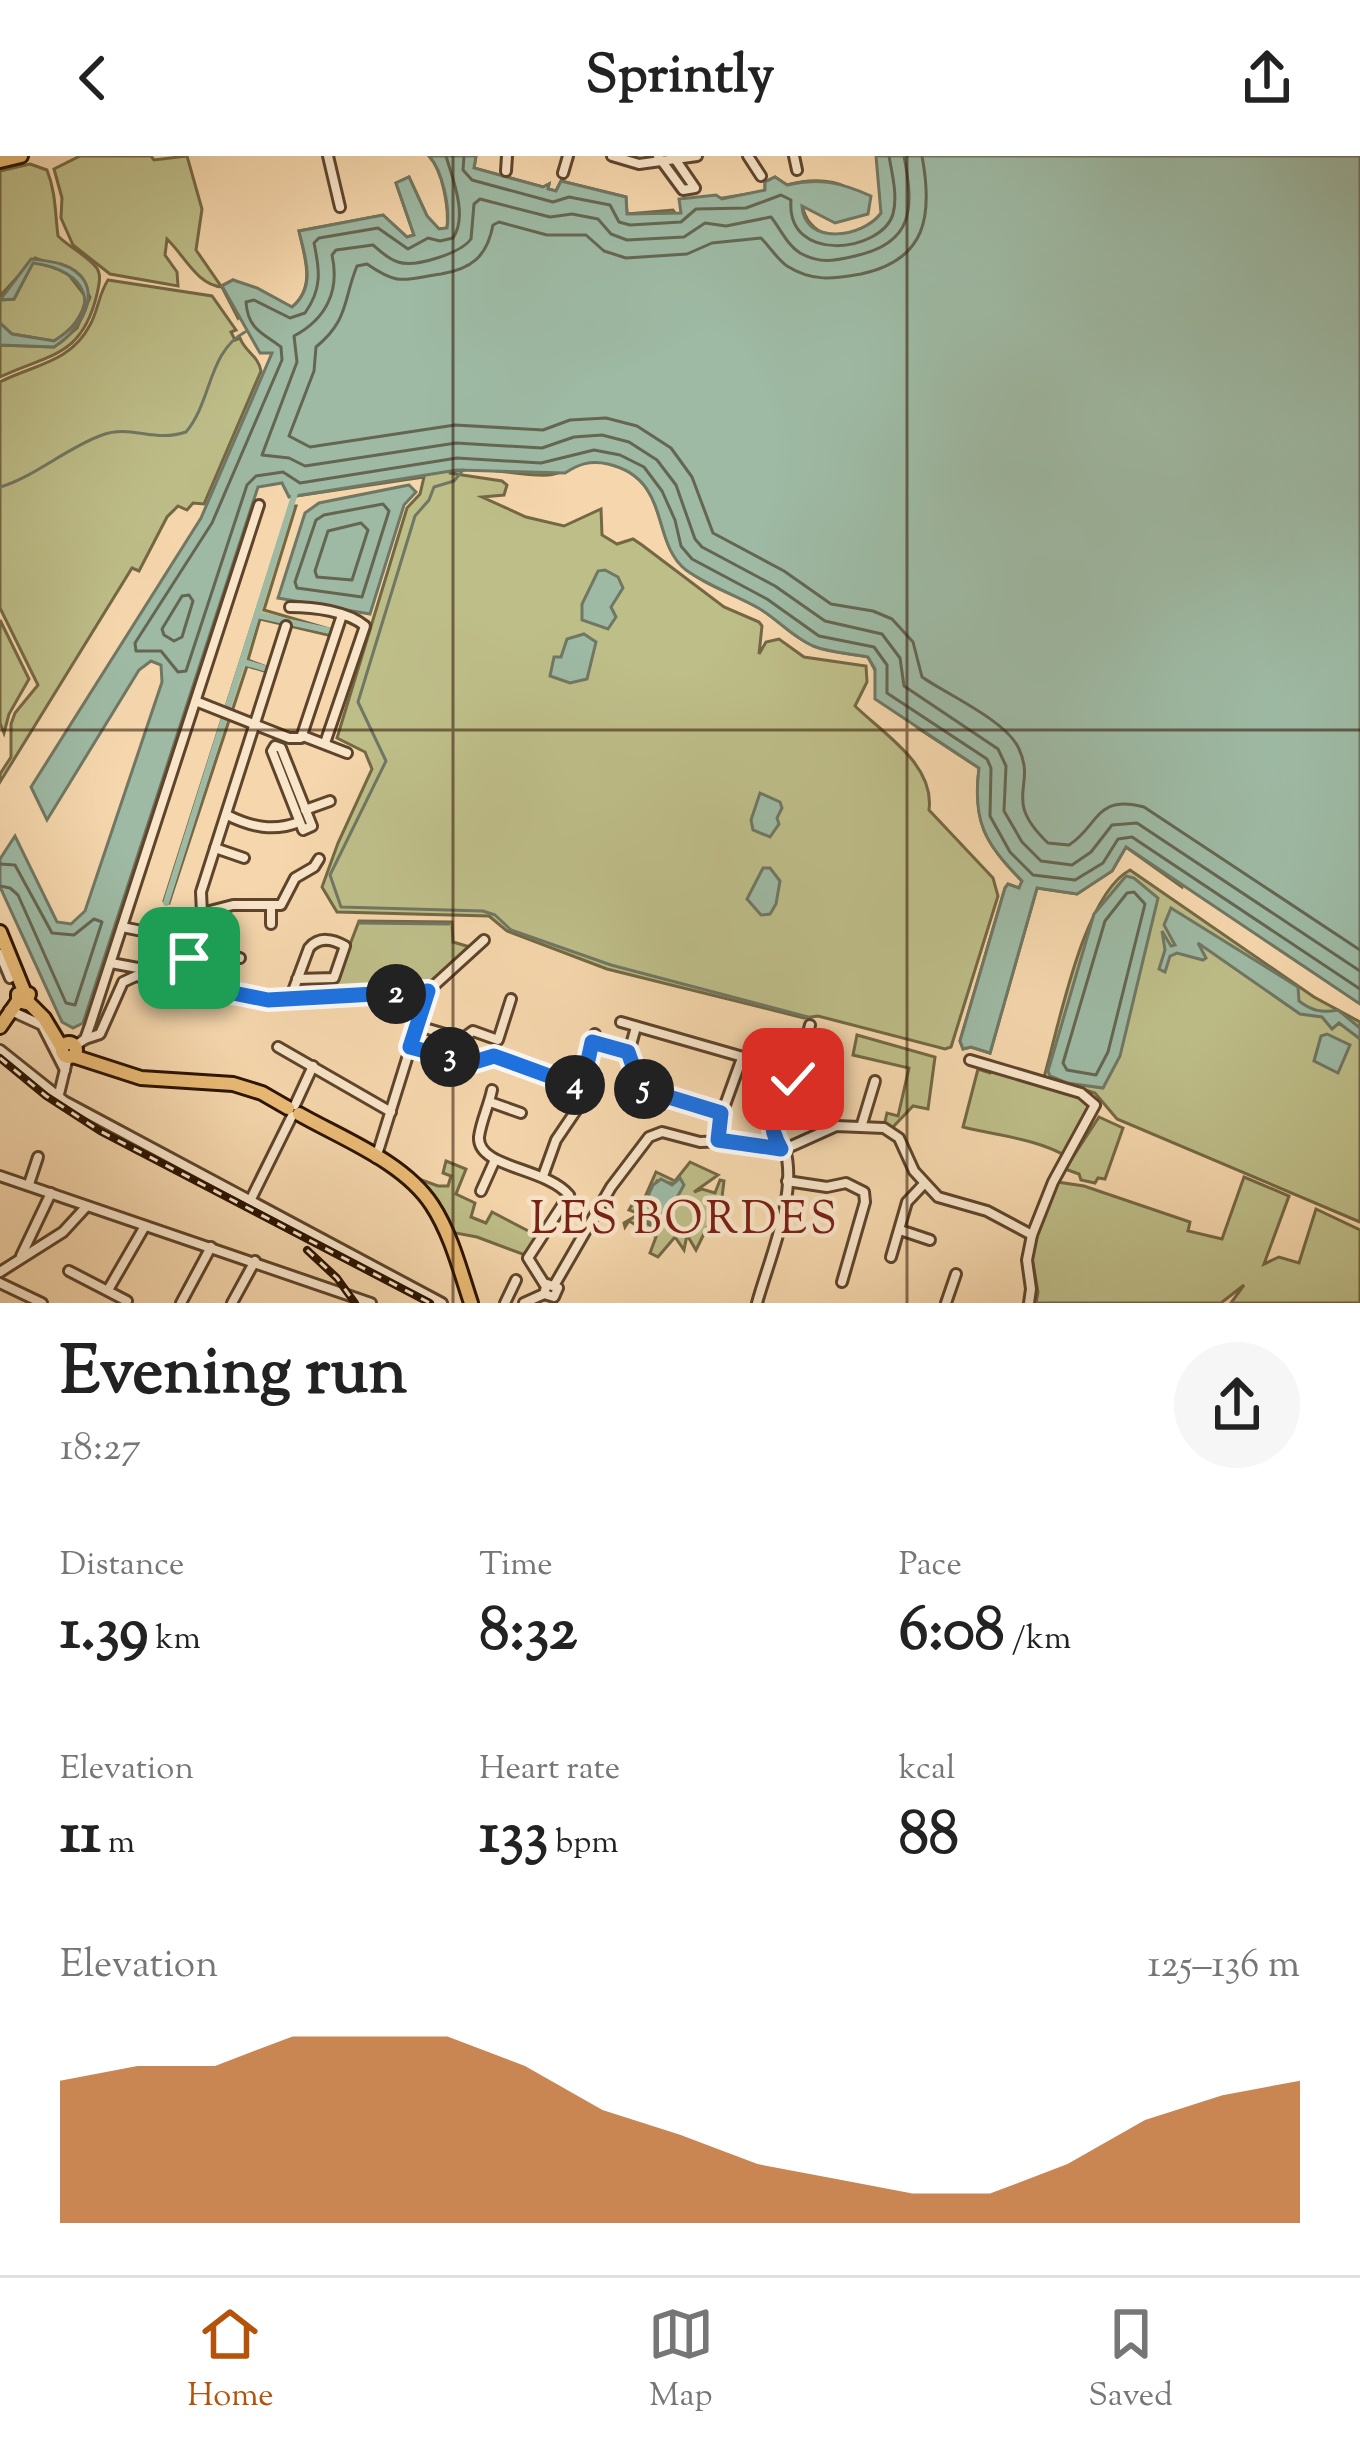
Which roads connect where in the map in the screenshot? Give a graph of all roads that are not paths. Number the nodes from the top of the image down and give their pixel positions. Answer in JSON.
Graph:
{"nodes":[{"id":1,"x":21,"y":156,"type":"edge"},
{"id":2,"x":328,"y":156,"type":"edge"},
{"id":3,"x":507,"y":156,"type":"edge"},
{"id":4,"x":568,"y":156,"type":"edge"},
{"id":5,"x":612,"y":156,"type":"edge"},
{"id":6,"x":697,"y":156,"type":"edge"},
{"id":7,"x":748,"y":156,"type":"edge"},
{"id":8,"x":794,"y":156,"type":"edge"},
{"id":9,"x":660,"y":158,"type":"edge"},
{"id":10,"x":674,"y":158,"type":"edge"},
{"id":11,"x":0,"y":161,"type":"edge"},
{"id":12,"x":797,"y":170,"type":"dead end"},
{"id":13,"x":506,"y":171,"type":"dead end"},
{"id":14,"x":563,"y":173,"type":"dead end"},
{"id":15,"x":761,"y":176,"type":"dead end"},
{"id":16,"x":340,"y":207,"type":"dead end"},
{"id":17,"x":259,"y":505,"type":"dead end"},
{"id":18,"x":290,"y":607,"type":"dead end"},
{"id":19,"x":342,"y":615,"type":"junction"},
{"id":20,"x":286,"y":626,"type":"dead end"},
{"id":21,"x":197,"y":703,"type":"junction"},
{"id":22,"x":258,"y":723,"type":"junction"},
{"id":23,"x":274,"y":731,"type":"junction"},
{"id":24,"x":303,"y":736,"type":"junction"},
{"id":25,"x":325,"y":743,"type":"junction"},
{"id":26,"x":347,"y":753,"type":"dead end"},
{"id":27,"x":330,"y":801,"type":"dead end"},
{"id":28,"x":227,"y":815,"type":"junction"},
{"id":29,"x":305,"y":816,"type":"junction"},
{"id":30,"x":214,"y":848,"type":"junction"},
{"id":31,"x":244,"y":858,"type":"dead end"},
{"id":32,"x":319,"y":859,"type":"dead end"},
{"id":33,"x":274,"y":906,"type":"junction"},
{"id":34,"x":202,"y":913,"type":"junction"},
{"id":35,"x":271,"y":924,"type":"dead end"},
{"id":36,"x":122,"y":927,"type":"junction"},
{"id":37,"x":0,"y":932,"type":"edge"},
{"id":38,"x":484,"y":940,"type":"dead end"},
{"id":39,"x":151,"y":945,"type":"dead end"},
{"id":40,"x":0,"y":955,"type":"edge"},
{"id":41,"x":240,"y":958,"type":"dead end"},
{"id":42,"x":111,"y":963,"type":"junction"},
{"id":43,"x":143,"y":969,"type":"junction"},
{"id":44,"x":169,"y":977,"type":"junction"},
{"id":45,"x":297,"y":979,"type":"junction"},
{"id":46,"x":16,"y":991,"type":"edge"},
{"id":47,"x":428,"y":991,"type":"junction"},
{"id":48,"x":290,"y":999,"type":"junction"},
{"id":49,"x":511,"y":999,"type":"dead end"},
{"id":50,"x":621,"y":1022,"type":"dead end"},
{"id":51,"x":810,"y":1025,"type":"dead end"},
{"id":52,"x":418,"y":1026,"type":"junction"},
{"id":53,"x":0,"y":1027,"type":"edge"},
{"id":54,"x":637,"y":1027,"type":"junction"},
{"id":55,"x":410,"y":1047,"type":"junction"},
{"id":56,"x":278,"y":1048,"type":"dead end"},
{"id":57,"x":0,"y":1050,"type":"edge"},
{"id":58,"x":71,"y":1051,"type":"junction"},
{"id":59,"x":628,"y":1052,"type":"junction"},
{"id":60,"x":742,"y":1058,"type":"junction"},
{"id":61,"x":970,"y":1060,"type":"dead end"},
{"id":62,"x":757,"y":1061,"type":"dead end"},
{"id":63,"x":313,"y":1066,"type":"junction"},
{"id":64,"x":875,"y":1081,"type":"dead end"},
{"id":65,"x":582,"y":1088,"type":"junction"},
{"id":66,"x":492,"y":1090,"type":"dead end"},
{"id":67,"x":59,"y":1094,"type":"junction"},
{"id":68,"x":490,"y":1102,"type":"junction"},
{"id":69,"x":293,"y":1111,"type":"junction"},
{"id":70,"x":391,"y":1112,"type":"junction"},
{"id":71,"x":521,"y":1113,"type":"dead end"},
{"id":72,"x":721,"y":1113,"type":"junction"},
{"id":73,"x":862,"y":1124,"type":"junction"},
{"id":74,"x":718,"y":1140,"type":"junction"},
{"id":75,"x":783,"y":1149,"type":"junction"},
{"id":76,"x":38,"y":1157,"type":"dead end"},
{"id":77,"x":376,"y":1158,"type":"junction"},
{"id":78,"x":494,"y":1162,"type":"junction"},
{"id":79,"x":0,"y":1176,"type":"edge"},
{"id":80,"x":543,"y":1176,"type":"junction"},
{"id":81,"x":787,"y":1181,"type":"junction"},
{"id":82,"x":29,"y":1184,"type":"junction"},
{"id":83,"x":923,"y":1185,"type":"junction"},
{"id":84,"x":481,"y":1191,"type":"dead end"},
{"id":85,"x":51,"y":1192,"type":"junction"},
{"id":86,"x":250,"y":1201,"type":"junction"},
{"id":87,"x":86,"y":1208,"type":"junction"},
{"id":88,"x":145,"y":1226,"type":"junction"},
{"id":89,"x":899,"y":1230,"type":"junction"},
{"id":90,"x":1032,"y":1235,"type":"junction"},
{"id":91,"x":930,"y":1240,"type":"dead end"},
{"id":92,"x":211,"y":1247,"type":"junction"},
{"id":93,"x":20,"y":1257,"type":"junction"},
{"id":94,"x":892,"y":1257,"type":"dead end"},
{"id":95,"x":255,"y":1261,"type":"junction"},
{"id":96,"x":0,"y":1270,"type":"edge"},
{"id":97,"x":69,"y":1270,"type":"dead end"},
{"id":98,"x":956,"y":1274,"type":"dead end"},
{"id":99,"x":517,"y":1280,"type":"dead end"},
{"id":100,"x":842,"y":1282,"type":"dead end"},
{"id":101,"x":0,"y":1283,"type":"edge"},
{"id":102,"x":108,"y":1290,"type":"junction"},
{"id":103,"x":552,"y":1294,"type":"edge"},
{"id":104,"x":345,"y":1299,"type":"edge"},
{"id":105,"x":127,"y":1301,"type":"edge"},
{"id":106,"x":470,"y":1302,"type":"edge"},
{"id":107,"x":42,"y":1303,"type":"edge"},
{"id":108,"x":181,"y":1303,"type":"edge"},
{"id":109,"x":232,"y":1303,"type":"edge"},
{"id":110,"x":371,"y":1303,"type":"edge"},
{"id":111,"x":442,"y":1303,"type":"edge"},
{"id":112,"x":506,"y":1303,"type":"edge"},
{"id":113,"x":524,"y":1303,"type":"edge"},
{"id":114,"x":757,"y":1303,"type":"edge"},
{"id":115,"x":946,"y":1303,"type":"edge"},
{"id":116,"x":1029,"y":1303,"type":"edge"}],
"edges":[{"from":1,"to":11,"type":"main road"},
{"from":2,"to":16,"type":"street"},
{"from":3,"to":13,"type":"street"},
{"from":4,"to":14,"type":"street"},
{"from":5,"to":9,"type":"street"},
{"from":6,"to":10,"type":"street"},
{"from":7,"to":15,"type":"street"},
{"from":8,"to":12,"type":"street"},
{"from":9,"to":10,"type":"street"},
{"from":9,"to":10,"type":"street"},
{"from":17,"to":21,"type":"street"},
{"from":18,"to":19,"type":"street"},
{"from":19,"to":24,"type":"street"},
{"from":19,"to":25,"type":"street"},
{"from":20,"to":22,"type":"street"},
{"from":21,"to":22,"type":"street"},
{"from":21,"to":36,"type":"street"},
{"from":22,"to":23,"type":"street"},
{"from":22,"to":28,"type":"street"},
{"from":23,"to":24,"type":"street"},
{"from":23,"to":29,"type":"street"},
{"from":24,"to":25,"type":"street"},
{"from":25,"to":26,"type":"street"},
{"from":27,"to":29,"type":"street"},
{"from":28,"to":29,"type":"street"},
{"from":28,"to":30,"type":"street"},
{"from":30,"to":31,"type":"street"},
{"from":30,"to":34,"type":"street"},
{"from":32,"to":33,"type":"street"},
{"from":33,"to":34,"type":"street"},
{"from":33,"to":35,"type":"street"},
{"from":34,"to":36,"type":"street"},
{"from":36,"to":42,"type":"street"},
{"from":37,"to":46,"type":"main road"},
{"from":38,"to":47,"type":"street"},
{"from":39,"to":43,"type":"street"},
{"from":40,"to":46,"type":"street"},
{"from":41,"to":44,"type":"street"},
{"from":42,"to":43,"type":"street"},
{"from":42,"to":58,"type":"street"},
{"from":43,"to":44,"type":"street"},
{"from":44,"to":48,"type":"street"},
{"from":44,"to":58,"type":"street"},
{"from":45,"to":45,"type":"street"},
{"from":45,"to":48,"type":"street"},
{"from":46,"to":53,"type":"main road"},
{"from":46,"to":58,"type":"main road"},
{"from":46,"to":58,"type":"street"},
{"from":47,"to":48,"type":"street"},
{"from":47,"to":52,"type":"street"},
{"from":49,"to":52,"type":"street"},
{"from":50,"to":54,"type":"street"},
{"from":51,"to":75,"type":"street"},
{"from":52,"to":55,"type":"street"},
{"from":54,"to":59,"type":"street"},
{"from":54,"to":60,"type":"street"},
{"from":55,"to":65,"type":"street"},
{"from":55,"to":70,"type":"street"},
{"from":56,"to":63,"type":"street"},
{"from":57,"to":67,"type":"street"},
{"from":58,"to":67,"type":"street"},
{"from":58,"to":69,"type":"main road"},
{"from":59,"to":65,"type":"street"},
{"from":59,"to":72,"type":"street"},
{"from":60,"to":62,"type":"street"},
{"from":60,"to":72,"type":"street"},
{"from":61,"to":90,"type":"street"},
{"from":63,"to":69,"type":"street"},
{"from":63,"to":70,"type":"street"},
{"from":64,"to":73,"type":"street"},
{"from":65,"to":80,"type":"street"},
{"from":66,"to":68,"type":"street"},
{"from":67,"to":86,"type":"street"},
{"from":68,"to":71,"type":"street"},
{"from":68,"to":78,"type":"street"},
{"from":69,"to":77,"type":"main road"},
{"from":69,"to":86,"type":"street"},
{"from":70,"to":77,"type":"street"},
{"from":72,"to":74,"type":"street"},
{"from":73,"to":75,"type":"street"},
{"from":73,"to":83,"type":"street"},
{"from":74,"to":75,"type":"street"},
{"from":74,"to":103,"type":"street"},
{"from":75,"to":81,"type":"street"},
{"from":76,"to":82,"type":"street"},
{"from":77,"to":106,"type":"main road"},
{"from":78,"to":80,"type":"street"},
{"from":78,"to":84,"type":"street"},
{"from":79,"to":82,"type":"street"},
{"from":80,"to":103,"type":"street"},
{"from":81,"to":100,"type":"street"},
{"from":81,"to":114,"type":"street"},
{"from":82,"to":85,"type":"street"},
{"from":83,"to":89,"type":"street"},
{"from":83,"to":90,"type":"street"},
{"from":85,"to":87,"type":"street"},
{"from":85,"to":93,"type":"street"},
{"from":86,"to":111,"type":"street"},
{"from":87,"to":88,"type":"street"},
{"from":87,"to":93,"type":"street"},
{"from":88,"to":92,"type":"street"},
{"from":88,"to":102,"type":"street"},
{"from":89,"to":91,"type":"street"},
{"from":89,"to":94,"type":"street"},
{"from":90,"to":116,"type":"street"},
{"from":92,"to":95,"type":"street"},
{"from":92,"to":108,"type":"street"},
{"from":93,"to":96,"type":"street"},
{"from":95,"to":104,"type":"street"},
{"from":95,"to":109,"type":"street"},
{"from":97,"to":102,"type":"street"},
{"from":98,"to":115,"type":"street"},
{"from":99,"to":112,"type":"street"},
{"from":101,"to":107,"type":"street"},
{"from":102,"to":105,"type":"street"},
{"from":103,"to":113,"type":"street"},
{"from":104,"to":110,"type":"street"}]}
